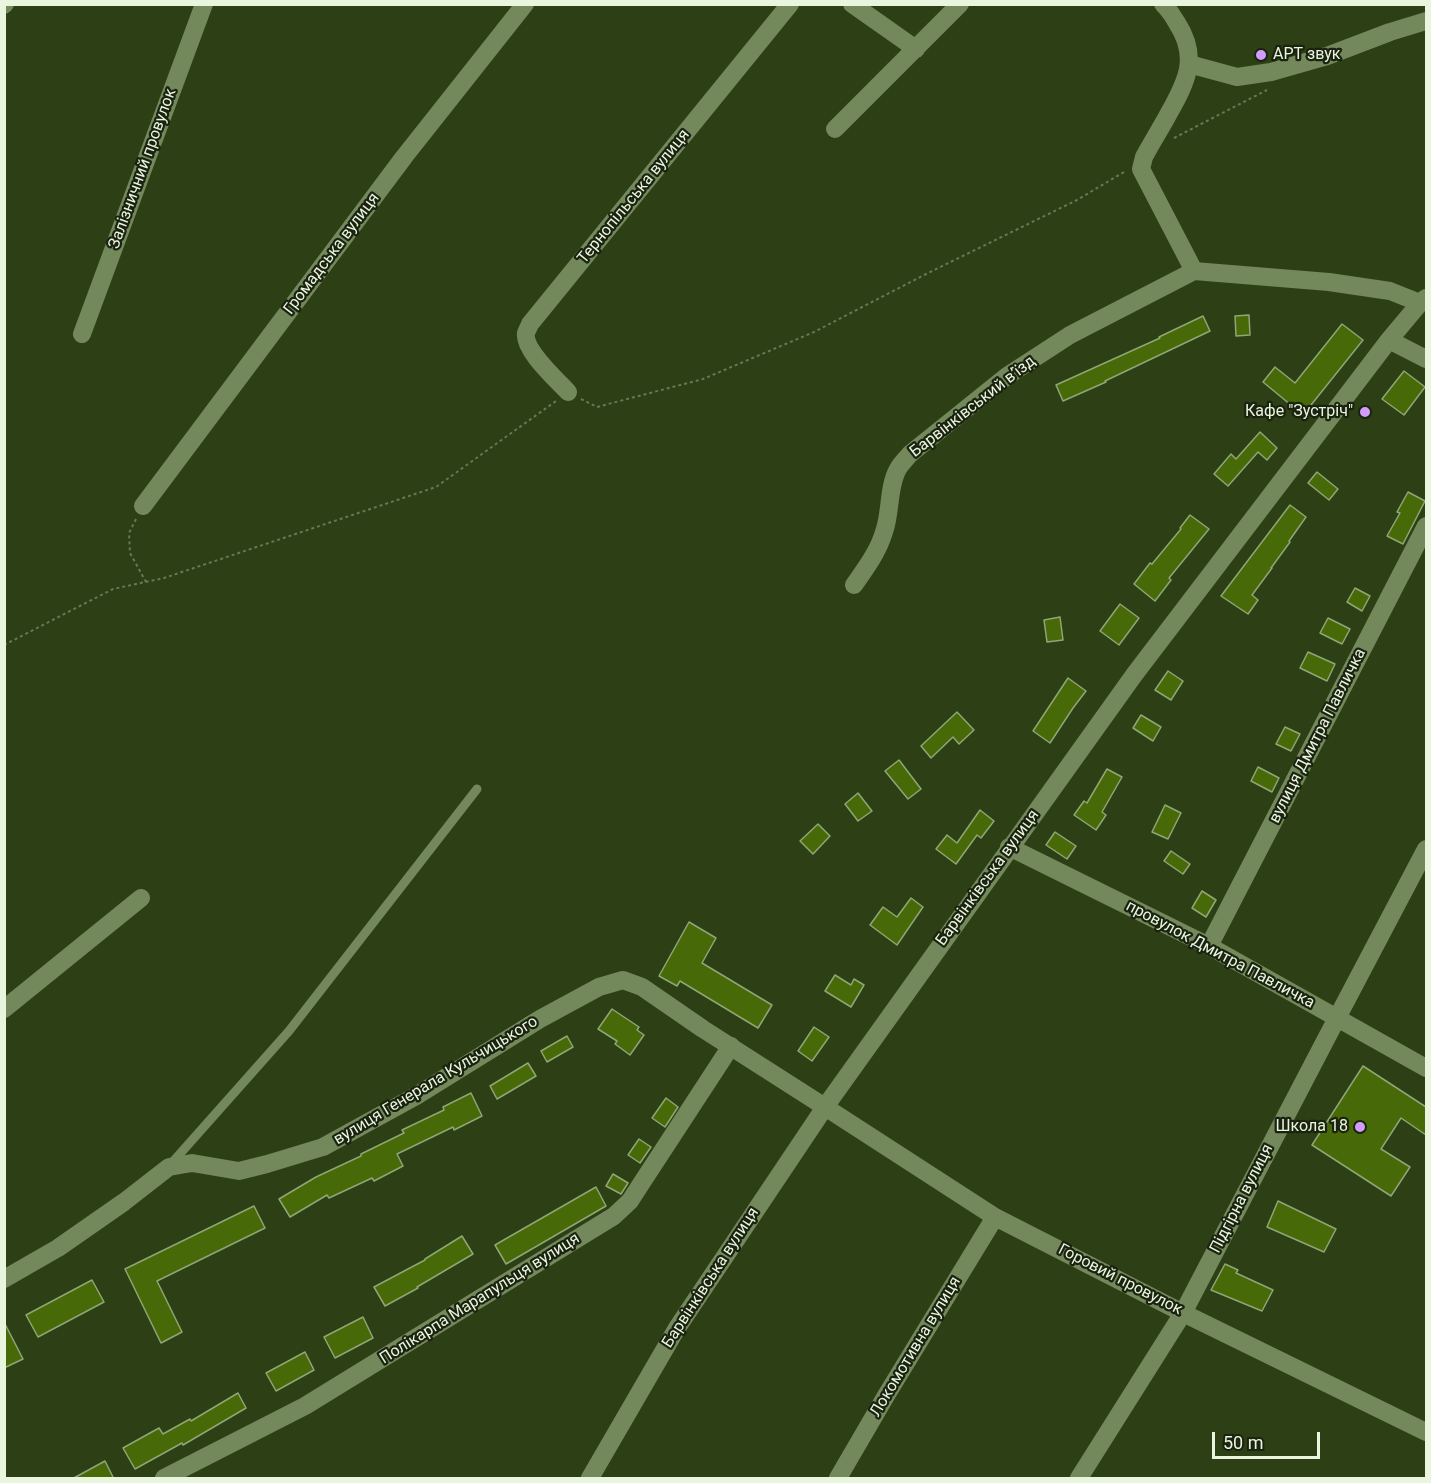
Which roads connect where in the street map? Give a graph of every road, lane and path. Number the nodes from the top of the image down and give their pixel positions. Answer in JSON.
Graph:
{"nodes":[{"id":1,"x":204,"y":4,"type":"edge"},
{"id":2,"x":525,"y":4,"type":"edge"},
{"id":3,"x":790,"y":4,"type":"edge"},
{"id":4,"x":852,"y":4,"type":"edge"},
{"id":5,"x":960,"y":4,"type":"edge"},
{"id":6,"x":1163,"y":4,"type":"edge"},
{"id":7,"x":1426,"y":21,"type":"edge"},
{"id":8,"x":916,"y":49,"type":"junction"},
{"id":9,"x":1190,"y":64,"type":"junction"},
{"id":10,"x":1268,"y":89,"type":"dead end"},
{"id":11,"x":835,"y":129,"type":"dead end"},
{"id":12,"x":1174,"y":138,"type":"dead end"},
{"id":13,"x":1142,"y":163,"type":"junction"},
{"id":14,"x":1194,"y":271,"type":"junction"},
{"id":15,"x":1423,"y":300,"type":"edge"},
{"id":16,"x":82,"y":334,"type":"dead end"},
{"id":17,"x":1389,"y":340,"type":"junction"},
{"id":18,"x":1426,"y":359,"type":"edge"},
{"id":19,"x":568,"y":392,"type":"junction"},
{"id":20,"x":143,"y":506,"type":"joint"},
{"id":21,"x":1426,"y":526,"type":"edge"},
{"id":22,"x":146,"y":582,"type":"junction"},
{"id":23,"x":854,"y":585,"type":"dead end"},
{"id":24,"x":4,"y":645,"type":"edge"},
{"id":25,"x":477,"y":789,"type":"dead end"},
{"id":26,"x":1009,"y":848,"type":"junction"},
{"id":27,"x":1426,"y":849,"type":"edge"},
{"id":28,"x":141,"y":898,"type":"dead end"},
{"id":29,"x":1209,"y":946,"type":"junction"},
{"id":30,"x":4,"y":1009,"type":"edge"},
{"id":31,"x":1337,"y":1018,"type":"junction"},
{"id":32,"x":731,"y":1046,"type":"junction"},
{"id":33,"x":1426,"y":1068,"type":"edge"},
{"id":34,"x":825,"y":1107,"type":"junction"},
{"id":35,"x":169,"y":1167,"type":"junction"},
{"id":36,"x":995,"y":1216,"type":"junction"},
{"id":37,"x":4,"y":1279,"type":"edge"},
{"id":38,"x":1183,"y":1313,"type":"junction"},
{"id":39,"x":1426,"y":1432,"type":"edge"},
{"id":40,"x":164,"y":1479,"type":"edge"},
{"id":41,"x":590,"y":1479,"type":"edge"},
{"id":42,"x":838,"y":1479,"type":"edge"},
{"id":43,"x":1079,"y":1479,"type":"edge"}],
"edges":[{"from":1,"to":16,"type":"street","name":"Залізничний провулок"},
{"from":2,"to":20,"type":"street","name":"Громадська вулиця"},
{"from":3,"to":19,"type":"street","name":"Тернопільська вулиця"},
{"from":4,"to":8,"type":"street"},
{"from":5,"to":8,"type":"street"},
{"from":6,"to":9,"type":"street"},
{"from":7,"to":9,"type":"street"},
{"from":8,"to":11,"type":"street"},
{"from":9,"to":13,"type":"street"},
{"from":10,"to":12,"type":"path"},
{"from":13,"to":14,"type":"street"},
{"from":13,"to":19,"type":"path"},
{"from":14,"to":15,"type":"street"},
{"from":14,"to":23,"type":"street","name":"Барвінківський в’їзд"},
{"from":15,"to":17,"type":"street","name":"Барвінківська вулиця"},
{"from":17,"to":18,"type":"street"},
{"from":17,"to":26,"type":"street","name":"Барвінківська вулиця"},
{"from":19,"to":22,"type":"path"},
{"from":20,"to":22,"type":"path"},
{"from":21,"to":29,"type":"street","name":"вулиця Дмитра Павличка"},
{"from":22,"to":24,"type":"path"},
{"from":25,"to":35,"type":"lane"},
{"from":26,"to":29,"type":"street","name":"провулок Дмитра Павличка"},
{"from":26,"to":34,"type":"street","name":"Барвінківська вулиця"},
{"from":27,"to":31,"type":"street","name":"Підгірна вулиця"},
{"from":28,"to":30,"type":"street"},
{"from":29,"to":31,"type":"street","name":"провулок Дмитра Павличка"},
{"from":31,"to":33,"type":"street","name":"провулок Дмитра Павличка"},
{"from":31,"to":38,"type":"street","name":"Підгірна вулиця"},
{"from":32,"to":34,"type":"street","name":"вулиця Генерала Кульчицького"},
{"from":32,"to":35,"type":"street","name":"вулиця Генерала Кульчицького"},
{"from":32,"to":40,"type":"street","name":"Полікарпа Марапульця вулиця"},
{"from":34,"to":36,"type":"street","name":"Горовий провулок"},
{"from":34,"to":41,"type":"street","name":"Барвінківська вулиця"},
{"from":35,"to":37,"type":"street"},
{"from":36,"to":38,"type":"street","name":"Горовий провулок"},
{"from":36,"to":42,"type":"street","name":"Локомотивна вулиця"},
{"from":38,"to":39,"type":"street","name":"Горовий провулок"},
{"from":38,"to":43,"type":"street","name":"Підгірна вулиця"}]}
